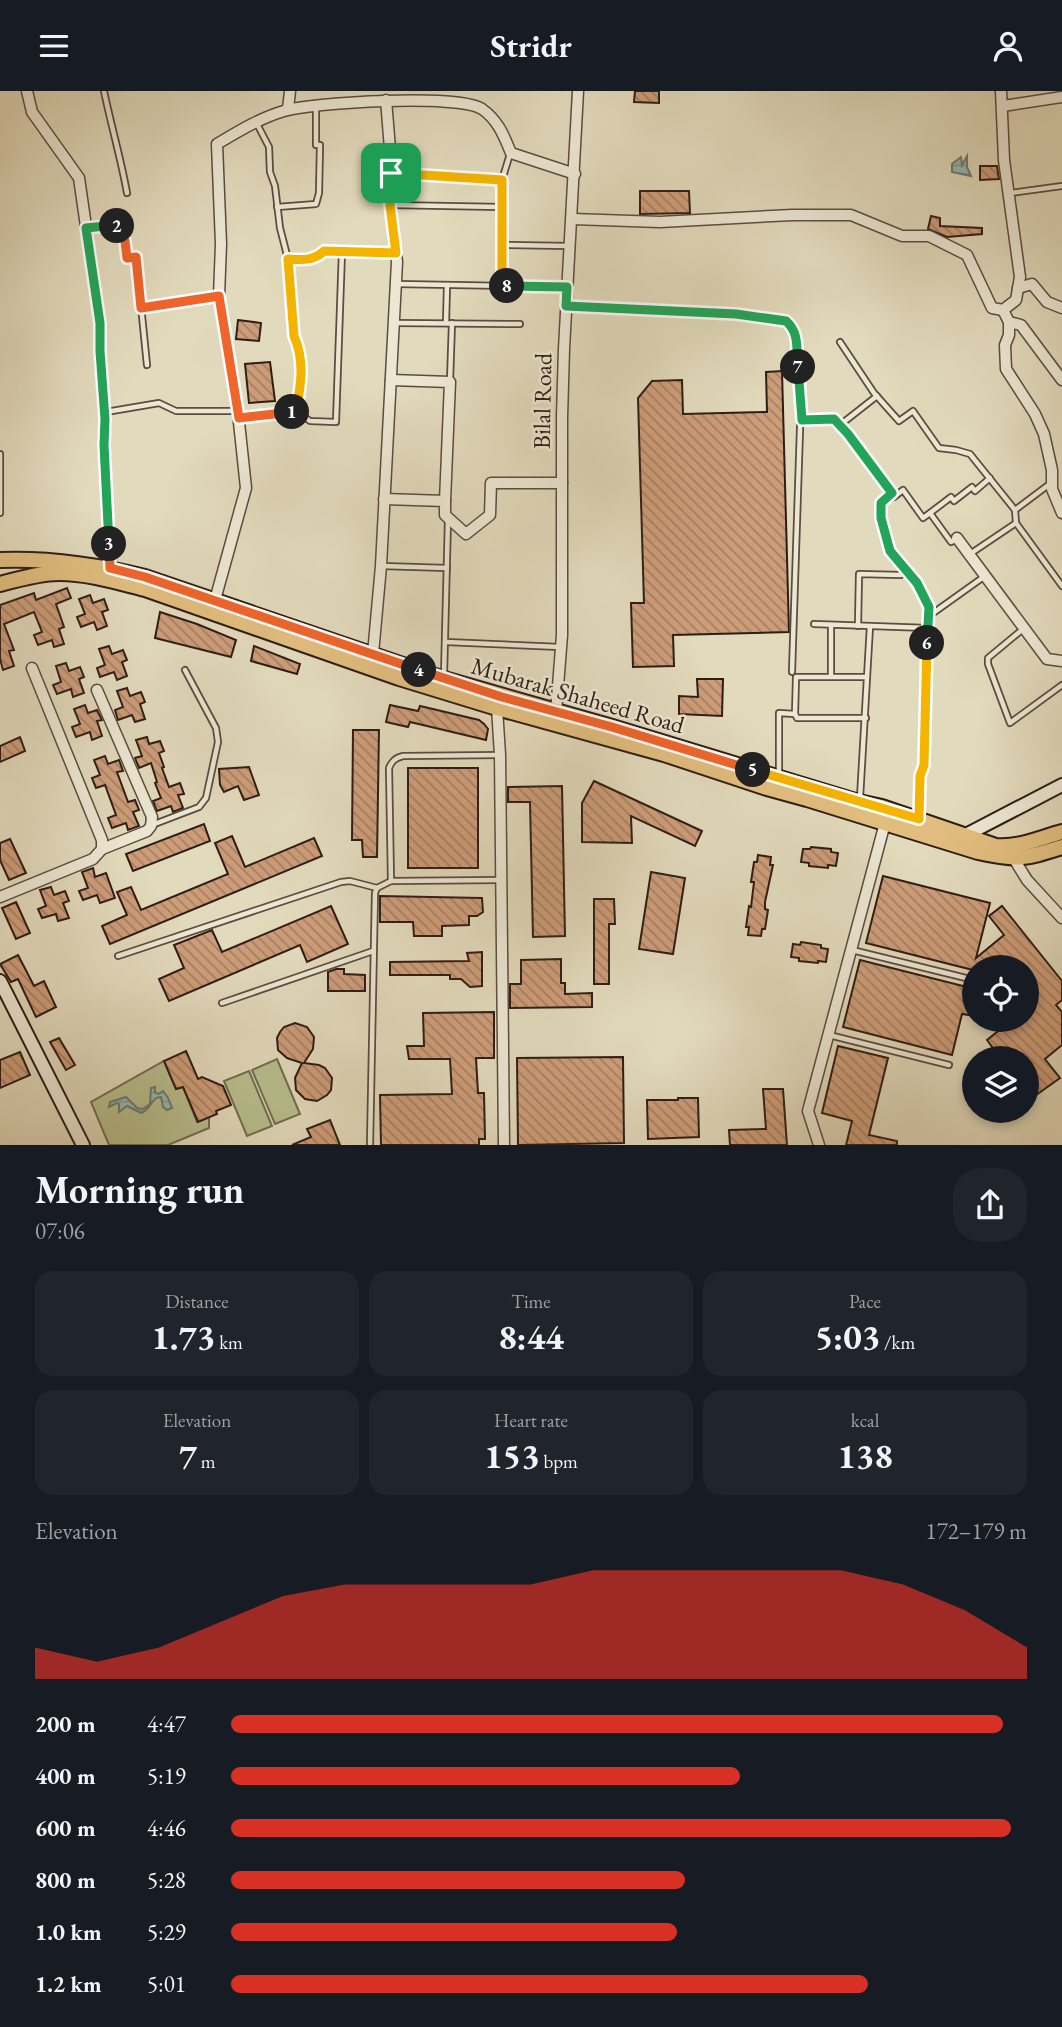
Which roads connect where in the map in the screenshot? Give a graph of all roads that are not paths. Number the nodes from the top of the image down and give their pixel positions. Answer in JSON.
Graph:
{"nodes":[{"id":1,"x":27,"y":91,"type":"edge"},
{"id":2,"x":104,"y":91,"type":"edge"},
{"id":3,"x":289,"y":91,"type":"edge"},
{"id":4,"x":579,"y":91,"type":"edge"},
{"id":5,"x":1001,"y":91,"type":"edge"},
{"id":6,"x":1062,"y":97,"type":"edge"},
{"id":7,"x":386,"y":100,"type":"junction"},
{"id":8,"x":316,"y":106,"type":"junction"},
{"id":9,"x":1003,"y":108,"type":"junction"},
{"id":10,"x":288,"y":109,"type":"junction"},
{"id":11,"x":256,"y":121,"type":"junction"},
{"id":12,"x":511,"y":153,"type":"junction"},
{"id":13,"x":391,"y":173,"type":"junction"},
{"id":14,"x":575,"y":174,"type":"junction"},
{"id":15,"x":502,"y":180,"type":"junction"},
{"id":16,"x":1062,"y":186,"type":"edge"},
{"id":17,"x":127,"y":193,"type":"dead end"},
{"id":18,"x":1010,"y":193,"type":"junction"},
{"id":19,"x":390,"y":205,"type":"junction"},
{"id":20,"x":277,"y":207,"type":"junction"},
{"id":21,"x":501,"y":207,"type":"junction"},
{"id":22,"x":572,"y":219,"type":"junction"},
{"id":23,"x":86,"y":228,"type":"junction"},
{"id":24,"x":504,"y":245,"type":"junction"},
{"id":25,"x":570,"y":246,"type":"junction"},
{"id":26,"x":342,"y":251,"type":"junction"},
{"id":27,"x":396,"y":253,"type":"junction"},
{"id":28,"x":288,"y":259,"type":"junction"},
{"id":29,"x":396,"y":284,"type":"junction"},
{"id":30,"x":447,"y":285,"type":"junction"},
{"id":31,"x":502,"y":286,"type":"junction"},
{"id":32,"x":567,"y":287,"type":"junction"},
{"id":33,"x":1018,"y":288,"type":"junction"},
{"id":34,"x":219,"y":296,"type":"junction"},
{"id":35,"x":566,"y":306,"type":"junction"},
{"id":36,"x":141,"y":308,"type":"junction"},
{"id":37,"x":1062,"y":308,"type":"edge"},
{"id":38,"x":1003,"y":310,"type":"junction"},
{"id":39,"x":1009,"y":322,"type":"junction"},
{"id":40,"x":394,"y":323,"type":"junction"},
{"id":41,"x":449,"y":323,"type":"junction"},
{"id":42,"x":520,"y":324,"type":"dead end"},
{"id":43,"x":840,"y":342,"type":"dead end"},
{"id":44,"x":147,"y":365,"type":"dead end"},
{"id":45,"x":391,"y":380,"type":"junction"},
{"id":46,"x":1062,"y":380,"type":"edge"},
{"id":47,"x":450,"y":382,"type":"junction"},
{"id":48,"x":877,"y":396,"type":"junction"},
{"id":49,"x":296,"y":411,"type":"junction"},
{"id":50,"x":105,"y":412,"type":"junction"},
{"id":51,"x":238,"y":414,"type":"junction"},
{"id":52,"x":802,"y":420,"type":"junction"},
{"id":53,"x":840,"y":425,"type":"junction"},
{"id":54,"x":0,"y":454,"type":"edge"},
{"id":55,"x":990,"y":478,"type":"junction"},
{"id":56,"x":1055,"y":482,"type":"edge"},
{"id":57,"x":562,"y":483,"type":"junction"},
{"id":58,"x":892,"y":493,"type":"junction"},
{"id":59,"x":384,"y":499,"type":"junction"},
{"id":60,"x":445,"y":501,"type":"junction"},
{"id":61,"x":1015,"y":510,"type":"junction"},
{"id":62,"x":0,"y":513,"type":"edge"},
{"id":63,"x":930,"y":513,"type":"junction"},
{"id":64,"x":1062,"y":513,"type":"edge"},
{"id":65,"x":448,"y":518,"type":"junction"},
{"id":66,"x":1016,"y":523,"type":"junction"},
{"id":67,"x":957,"y":538,"type":"joint"},
{"id":68,"x":969,"y":555,"type":"junction"},
{"id":69,"x":0,"y":560,"type":"edge"},
{"id":70,"x":381,"y":566,"type":"junction"},
{"id":71,"x":110,"y":568,"type":"junction"},
{"id":72,"x":447,"y":568,"type":"junction"},
{"id":73,"x":908,"y":570,"type":"junction"},
{"id":74,"x":985,"y":576,"type":"junction"},
{"id":75,"x":0,"y":584,"type":"edge"},
{"id":76,"x":1062,"y":586,"type":"edge"},
{"id":77,"x":215,"y":600,"type":"junction"},
{"id":78,"x":929,"y":617,"type":"junction"},
{"id":79,"x":814,"y":624,"type":"dead end"},
{"id":80,"x":831,"y":625,"type":"junction"},
{"id":81,"x":858,"y":626,"type":"junction"},
{"id":82,"x":870,"y":626,"type":"junction"},
{"id":83,"x":928,"y":628,"type":"junction"},
{"id":84,"x":1024,"y":628,"type":"junction"},
{"id":85,"x":446,"y":642,"type":"junction"},
{"id":86,"x":561,"y":647,"type":"junction"},
{"id":87,"x":373,"y":655,"type":"junction"},
{"id":88,"x":1061,"y":662,"type":"edge"},
{"id":89,"x":32,"y":668,"type":"dead end"},
{"id":90,"x":185,"y":670,"type":"dead end"},
{"id":91,"x":792,"y":672,"type":"dead end"},
{"id":92,"x":831,"y":677,"type":"junction"},
{"id":93,"x":867,"y":677,"type":"junction"},
{"id":94,"x":444,"y":679,"type":"junction"},
{"id":95,"x":1062,"y":685,"type":"edge"},
{"id":96,"x":97,"y":690,"type":"dead end"},
{"id":97,"x":497,"y":708,"type":"junction"},
{"id":98,"x":556,"y":712,"type":"junction"},
{"id":99,"x":795,"y":714,"type":"junction"},
{"id":100,"x":866,"y":718,"type":"junction"},
{"id":101,"x":500,"y":755,"type":"junction"},
{"id":102,"x":778,"y":777,"type":"junction"},
{"id":103,"x":1062,"y":785,"type":"edge"},
{"id":104,"x":859,"y":802,"type":"junction"},
{"id":105,"x":919,"y":819,"type":"junction"},
{"id":106,"x":885,"y":823,"type":"junction"},
{"id":107,"x":151,"y":826,"type":"junction"},
{"id":108,"x":1062,"y":832,"type":"edge"},
{"id":109,"x":957,"y":840,"type":"junction"},
{"id":110,"x":1062,"y":847,"type":"edge"},
{"id":111,"x":102,"y":849,"type":"junction"},
{"id":112,"x":1010,"y":853,"type":"junction"},
{"id":113,"x":500,"y":880,"type":"junction"},
{"id":114,"x":391,"y":881,"type":"junction"},
{"id":115,"x":377,"y":888,"type":"junction"},
{"id":116,"x":0,"y":897,"type":"edge"},
{"id":117,"x":1062,"y":918,"type":"edge"},
{"id":118,"x":851,"y":950,"type":"junction"},
{"id":119,"x":374,"y":951,"type":"junction"},
{"id":120,"x":118,"y":956,"type":"dead end"},
{"id":121,"x":962,"y":977,"type":"edge"},
{"id":122,"x":0,"y":981,"type":"edge"},
{"id":123,"x":222,"y":1003,"type":"dead end"},
{"id":124,"x":828,"y":1035,"type":"junction"},
{"id":125,"x":949,"y":1065,"type":"dead end"},
{"id":126,"x":83,"y":1145,"type":"edge"},
{"id":127,"x":370,"y":1145,"type":"edge"},
{"id":128,"x":504,"y":1145,"type":"edge"},
{"id":129,"x":819,"y":1145,"type":"edge"}],
"edges":[{"from":1,"to":23,"type":"street"},
{"from":2,"to":17,"type":"lane"},
{"from":3,"to":10,"type":"street"},
{"from":4,"to":14,"type":"street","name":"Bilal Road"},
{"from":5,"to":9,"type":"street"},
{"from":6,"to":9,"type":"street"},
{"from":7,"to":8,"type":"street"},
{"from":7,"to":12,"type":"street"},
{"from":7,"to":13,"type":"street"},
{"from":8,"to":10,"type":"street"},
{"from":8,"to":20,"type":"lane"},
{"from":9,"to":18,"type":"street"},
{"from":10,"to":11,"type":"street"},
{"from":11,"to":20,"type":"lane"},
{"from":11,"to":34,"type":"street"},
{"from":12,"to":14,"type":"street"},
{"from":12,"to":15,"type":"lane"},
{"from":13,"to":15,"type":"lane"},
{"from":13,"to":19,"type":"street"},
{"from":14,"to":22,"type":"street","name":"Bilal Road"},
{"from":15,"to":21,"type":"lane"},
{"from":16,"to":18,"type":"lane"},
{"from":18,"to":33,"type":"street"},
{"from":19,"to":21,"type":"lane"},
{"from":19,"to":27,"type":"street"},
{"from":20,"to":28,"type":"lane"},
{"from":21,"to":24,"type":"lane"},
{"from":22,"to":25,"type":"street","name":"Bilal Road"},
{"from":22,"to":38,"type":"street"},
{"from":23,"to":36,"type":"lane"},
{"from":23,"to":50,"type":"street"},
{"from":24,"to":25,"type":"lane"},
{"from":24,"to":31,"type":"lane"},
{"from":25,"to":32,"type":"street","name":"Bilal Road"},
{"from":26,"to":27,"type":"lane"},
{"from":26,"to":28,"type":"lane"},
{"from":26,"to":49,"type":"lane"},
{"from":27,"to":29,"type":"street"},
{"from":28,"to":49,"type":"lane"},
{"from":29,"to":30,"type":"lane"},
{"from":29,"to":40,"type":"street"},
{"from":30,"to":31,"type":"lane"},
{"from":30,"to":41,"type":"lane"},
{"from":31,"to":32,"type":"lane"},
{"from":32,"to":35,"type":"street","name":"Bilal Road"},
{"from":33,"to":37,"type":"street"},
{"from":33,"to":38,"type":"street"},
{"from":34,"to":36,"type":"lane"},
{"from":34,"to":51,"type":"street"},
{"from":35,"to":52,"type":"lane"},
{"from":35,"to":57,"type":"street","name":"Bilal Road"},
{"from":36,"to":44,"type":"lane"},
{"from":38,"to":39,"type":"street"},
{"from":39,"to":46,"type":"street"},
{"from":39,"to":56,"type":"street"},
{"from":40,"to":41,"type":"lane"},
{"from":40,"to":45,"type":"street"},
{"from":41,"to":42,"type":"lane"},
{"from":41,"to":47,"type":"lane"},
{"from":43,"to":48,"type":"lane"},
{"from":45,"to":47,"type":"street"},
{"from":45,"to":59,"type":"street"},
{"from":47,"to":60,"type":"street"},
{"from":48,"to":53,"type":"lane"},
{"from":48,"to":55,"type":"lane"},
{"from":49,"to":51,"type":"lane"},
{"from":50,"to":51,"type":"lane"},
{"from":50,"to":71,"type":"street"},
{"from":51,"to":77,"type":"street"},
{"from":52,"to":53,"type":"lane"},
{"from":52,"to":91,"type":"lane"},
{"from":53,"to":58,"type":"lane"},
{"from":54,"to":62,"type":"lane"},
{"from":55,"to":61,"type":"lane"},
{"from":55,"to":63,"type":"lane"},
{"from":56,"to":61,"type":"lane"},
{"from":56,"to":64,"type":"street"},
{"from":57,"to":65,"type":"street"},
{"from":57,"to":86,"type":"street","name":"Bilal Road"},
{"from":58,"to":63,"type":"lane"},
{"from":58,"to":73,"type":"lane"},
{"from":59,"to":60,"type":"street"},
{"from":59,"to":70,"type":"street"},
{"from":60,"to":65,"type":"street"},
{"from":61,"to":66,"type":"lane"},
{"from":63,"to":67,"type":"lane"},
{"from":65,"to":72,"type":"lane"},
{"from":66,"to":68,"type":"lane"},
{"from":66,"to":76,"type":"lane"},
{"from":67,"to":68,"type":"street"},
{"from":68,"to":74,"type":"street"},
{"from":69,"to":71,"type":"main road","name":"Mubarak Shaheed Road"},
{"from":70,"to":72,"type":"lane"},
{"from":70,"to":87,"type":"street"},
{"from":71,"to":77,"type":"main road","name":"Mubarak Shaheed Road"},
{"from":72,"to":85,"type":"lane"},
{"from":73,"to":78,"type":"lane"},
{"from":73,"to":81,"type":"lane"},
{"from":74,"to":78,"type":"lane"},
{"from":74,"to":84,"type":"street"},
{"from":75,"to":97,"type":"main road","name":"Mubarak Shaheed Road"},
{"from":77,"to":87,"type":"main road","name":"Mubarak Shaheed Road"},
{"from":78,"to":83,"type":"lane"},
{"from":79,"to":80,"type":"lane"},
{"from":80,"to":81,"type":"lane"},
{"from":80,"to":92,"type":"lane"},
{"from":81,"to":82,"type":"lane"},
{"from":82,"to":83,"type":"lane"},
{"from":82,"to":93,"type":"lane"},
{"from":83,"to":105,"type":"lane"},
{"from":84,"to":88,"type":"street"},
{"from":84,"to":95,"type":"lane"},
{"from":85,"to":86,"type":"lane"},
{"from":85,"to":94,"type":"lane"},
{"from":86,"to":98,"type":"street","name":"Bilal Road"},
{"from":87,"to":94,"type":"main road","name":"Mubarak Shaheed Road"},
{"from":89,"to":111,"type":"street"},
{"from":90,"to":107,"type":"lane"},
{"from":92,"to":93,"type":"lane"},
{"from":92,"to":99,"type":"lane"},
{"from":93,"to":100,"type":"lane"},
{"from":94,"to":98,"type":"main road","name":"Mubarak Shaheed Road"},
{"from":96,"to":107,"type":"street"},
{"from":97,"to":101,"type":"street"},
{"from":97,"to":106,"type":"main road","name":"Mubarak Shaheed Road"},
{"from":98,"to":102,"type":"main road","name":"Mubarak Shaheed Road"},
{"from":99,"to":100,"type":"lane"},
{"from":99,"to":102,"type":"lane"},
{"from":100,"to":104,"type":"lane"},
{"from":101,"to":113,"type":"street"},
{"from":101,"to":114,"type":"lane"},
{"from":102,"to":104,"type":"main road","name":"Mubarak Shaheed Road"},
{"from":103,"to":109,"type":"street"},
{"from":104,"to":105,"type":"main road","name":"Mubarak Shaheed Road"},
{"from":105,"to":109,"type":"main road","name":"Mubarak Shaheed Road"},
{"from":106,"to":109,"type":"main road","name":"Mubarak Shaheed Road"},
{"from":106,"to":118,"type":"street"},
{"from":107,"to":111,"type":"street"},
{"from":108,"to":112,"type":"main road","name":"Mubarak Shaheed Road"},
{"from":109,"to":112,"type":"main road","name":"Mubarak Shaheed Road"},
{"from":110,"to":112,"type":"main road","name":"Mubarak Shaheed Road"},
{"from":111,"to":116,"type":"street"},
{"from":112,"to":117,"type":"street"},
{"from":113,"to":114,"type":"lane"},
{"from":113,"to":128,"type":"street"},
{"from":114,"to":115,"type":"lane"},
{"from":115,"to":119,"type":"lane"},
{"from":115,"to":120,"type":"lane"},
{"from":118,"to":121,"type":"lane"},
{"from":118,"to":124,"type":"street"},
{"from":119,"to":123,"type":"lane"},
{"from":119,"to":127,"type":"lane"},
{"from":122,"to":126,"type":"street"},
{"from":124,"to":125,"type":"lane"},
{"from":124,"to":129,"type":"street"}]}
